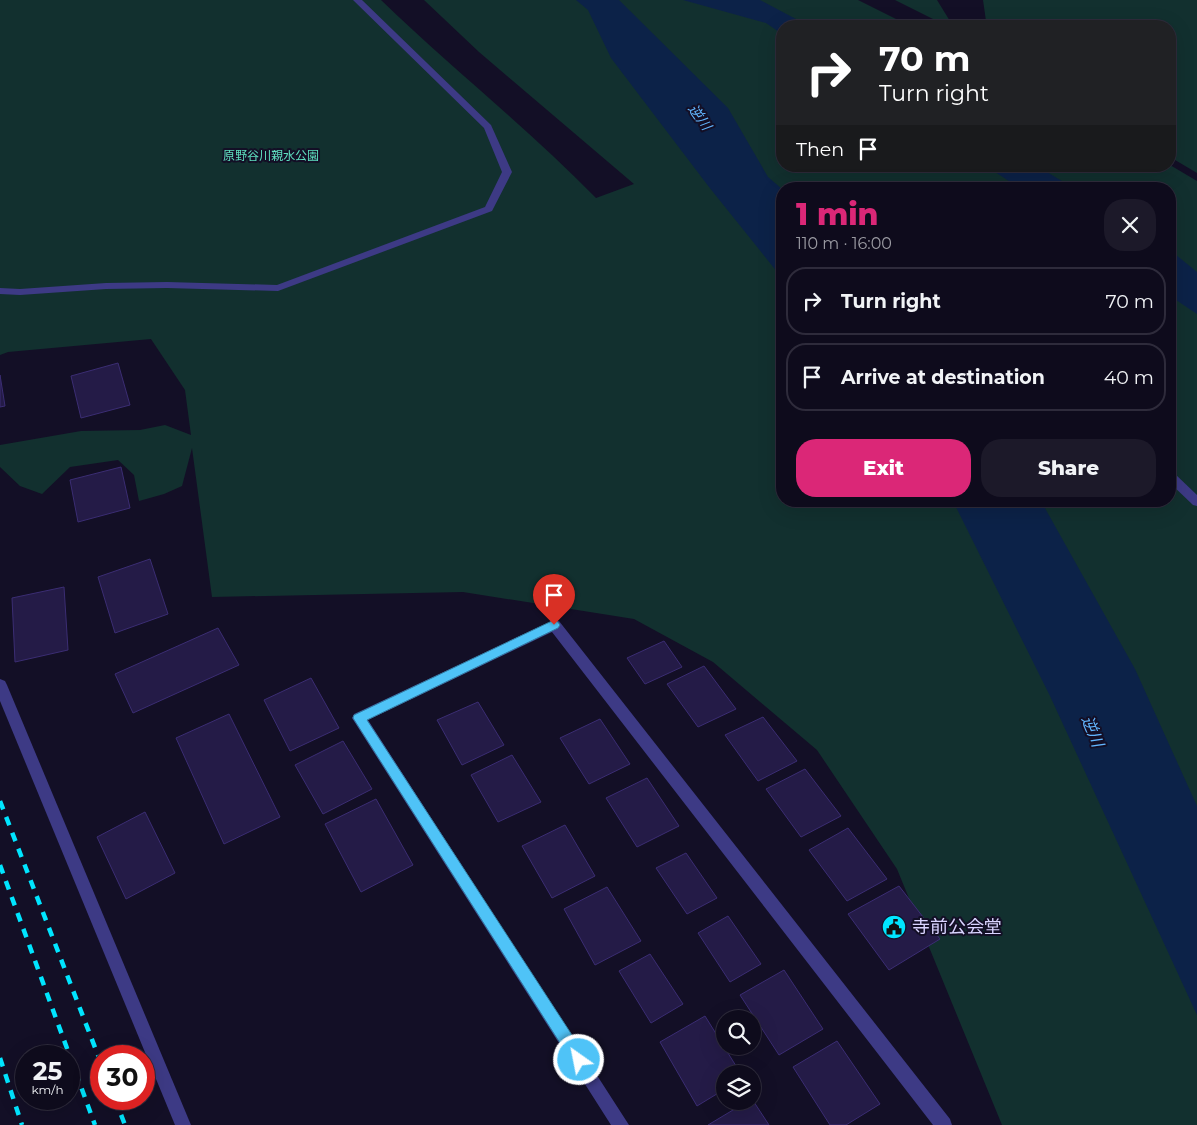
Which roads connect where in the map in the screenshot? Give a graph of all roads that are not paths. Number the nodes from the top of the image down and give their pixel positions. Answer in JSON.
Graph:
{"nodes":[{"id":1,"x":357,"y":0,"type":"edge"},
{"id":2,"x":0,"y":291,"type":"edge"},
{"id":3,"x":1176,"y":482,"type":"edge"},
{"id":4,"x":1197,"y":502,"type":"edge"},
{"id":5,"x":0,"y":685,"type":"edge"},
{"id":6,"x":184,"y":1125,"type":"edge"},
{"id":7,"x":621,"y":1125,"type":"edge"},
{"id":8,"x":944,"y":1125,"type":"edge"}],
"edges":[{"from":1,"to":2,"type":"street"},
{"from":3,"to":4,"type":"street"},
{"from":5,"to":6,"type":"street"},
{"from":7,"to":8,"type":"street"}]}
